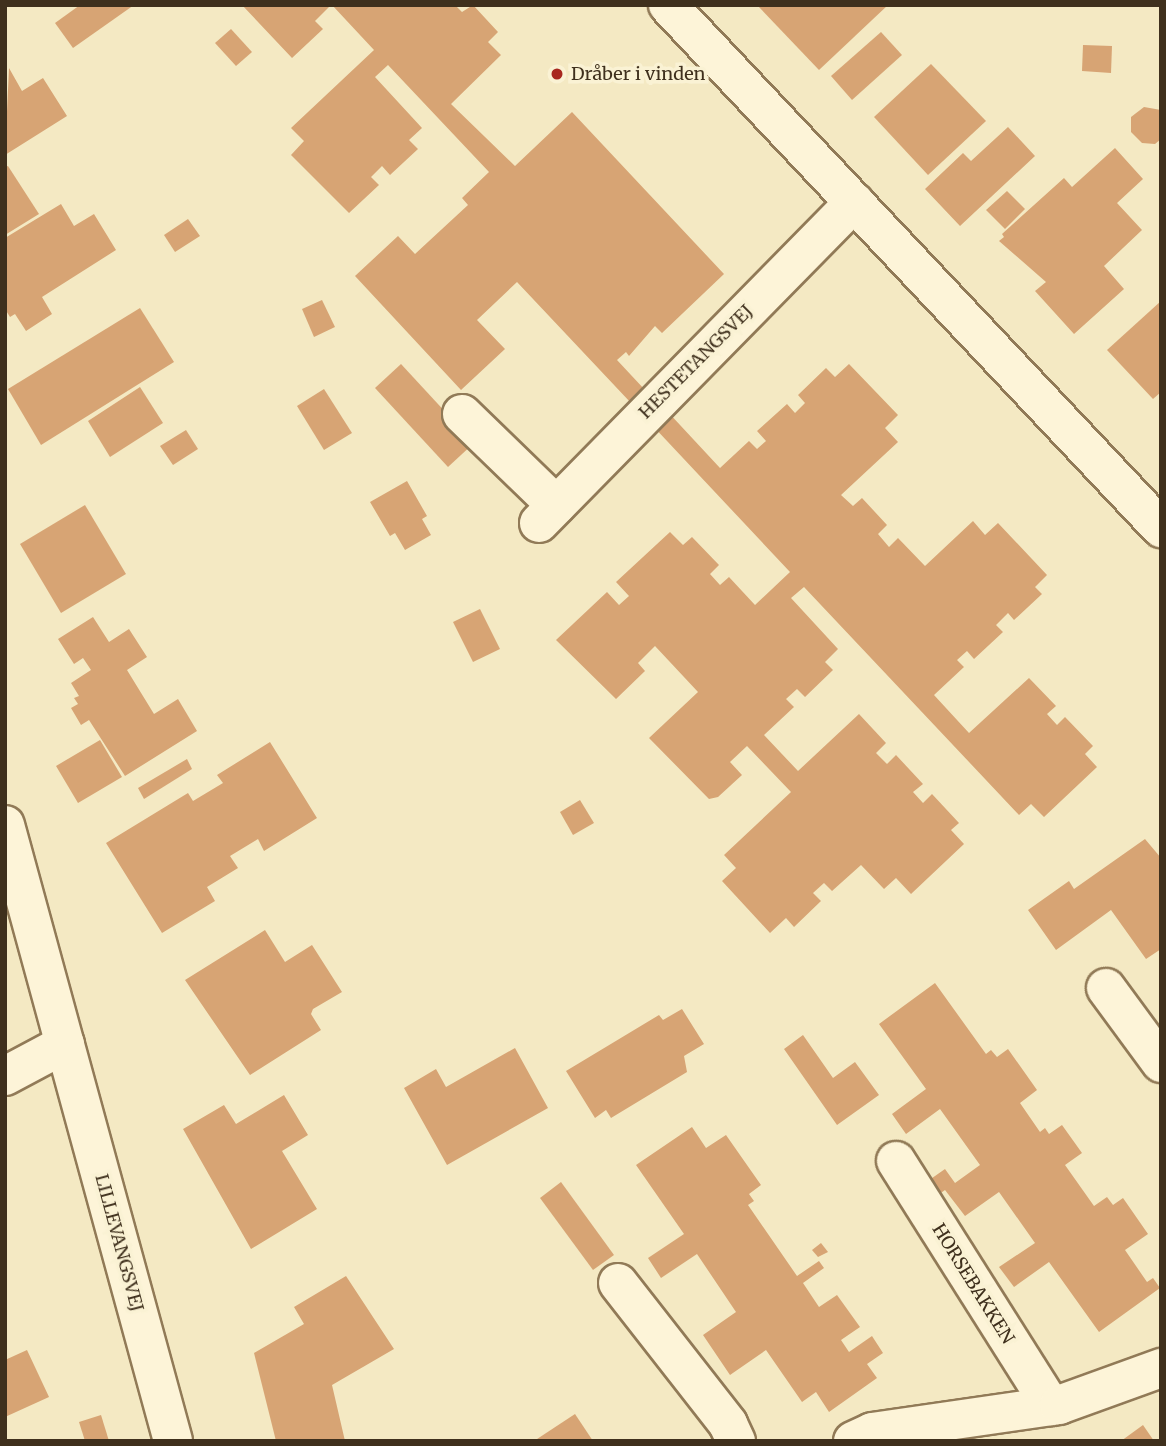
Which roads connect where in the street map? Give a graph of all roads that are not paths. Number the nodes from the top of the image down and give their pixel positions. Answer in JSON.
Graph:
{"nodes":[{"id":1,"x":668,"y":5,"type":"edge"},
{"id":2,"x":854,"y":202,"type":"junction"},
{"id":3,"x":462,"y":414,"type":"dead end"},
{"id":4,"x":1161,"y":528,"type":"edge"},
{"id":5,"x":5,"y":825,"type":"edge"},
{"id":6,"x":1106,"y":988,"type":"dead end"},
{"id":7,"x":65,"y":1044,"type":"junction"},
{"id":8,"x":1161,"y":1063,"type":"edge"},
{"id":9,"x":5,"y":1076,"type":"edge"},
{"id":10,"x":895,"y":1161,"type":"dead end"},
{"id":11,"x":618,"y":1283,"type":"dead end"},
{"id":12,"x":1161,"y":1368,"type":"edge"},
{"id":13,"x":1051,"y":1406,"type":"junction"},
{"id":14,"x":173,"y":1441,"type":"edge"},
{"id":15,"x":736,"y":1441,"type":"edge"},
{"id":16,"x":853,"y":1441,"type":"edge"}],
"edges":[{"from":1,"to":2,"type":"street"},
{"from":2,"to":3,"type":"street","name":"HESTETANGSVEJ"},
{"from":2,"to":4,"type":"street"},
{"from":5,"to":7,"type":"street","name":"LILLEVANGSVEJ"},
{"from":6,"to":8,"type":"street"},
{"from":7,"to":9,"type":"street"},
{"from":7,"to":14,"type":"street","name":"LILLEVANGSVEJ"},
{"from":10,"to":13,"type":"street","name":"HORSEBAKKEN"},
{"from":11,"to":15,"type":"street"},
{"from":12,"to":13,"type":"street"},
{"from":13,"to":16,"type":"street"}]}
